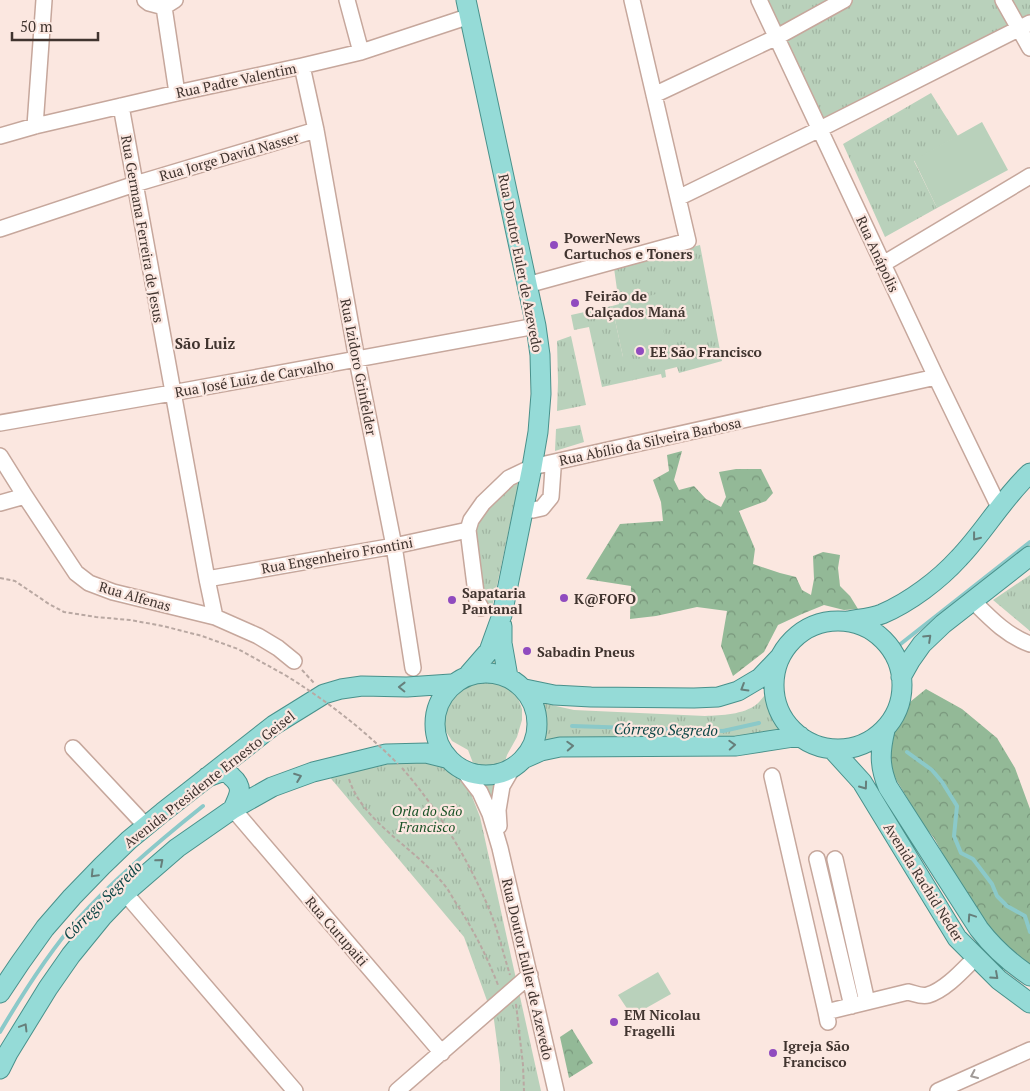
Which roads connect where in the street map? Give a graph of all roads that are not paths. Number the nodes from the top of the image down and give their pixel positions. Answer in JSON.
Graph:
{"nodes":[{"id":1,"x":44,"y":0,"type":"edge"},
{"id":2,"x":145,"y":0,"type":"edge"},
{"id":3,"x":347,"y":0,"type":"edge"},
{"id":4,"x":632,"y":0,"type":"edge"},
{"id":5,"x":759,"y":0,"type":"edge"},
{"id":6,"x":844,"y":0,"type":"edge"},
{"id":7,"x":1003,"y":0,"type":"edge"},
{"id":8,"x":170,"y":3,"type":"edge"},
{"id":9,"x":468,"y":8,"type":"edge"},
{"id":10,"x":1025,"y":25,"type":"edge"},
{"id":11,"x":777,"y":37,"type":"junction"},
{"id":12,"x":1030,"y":48,"type":"edge"},
{"id":13,"x":361,"y":52,"type":"junction"},
{"id":14,"x":302,"y":66,"type":"junction"},
{"id":15,"x":177,"y":93,"type":"junction"},
{"id":16,"x":654,"y":94,"type":"junction"},
{"id":17,"x":121,"y":106,"type":"junction"},
{"id":18,"x":35,"y":126,"type":"junction"},
{"id":19,"x":316,"y":130,"type":"junction"},
{"id":20,"x":820,"y":130,"type":"junction"},
{"id":21,"x":0,"y":136,"type":"edge"},
{"id":22,"x":1030,"y":176,"type":"edge"},
{"id":23,"x":135,"y":184,"type":"junction"},
{"id":24,"x":678,"y":198,"type":"junction"},
{"id":25,"x":0,"y":229,"type":"edge"},
{"id":26,"x":883,"y":264,"type":"junction"},
{"id":27,"x":527,"y":285,"type":"junction"},
{"id":28,"x":536,"y":326,"type":"junction"},
{"id":29,"x":357,"y":360,"type":"junction"},
{"id":30,"x":936,"y":377,"type":"junction"},
{"id":31,"x":172,"y":393,"type":"junction"},
{"id":32,"x":0,"y":423,"type":"edge"},
{"id":33,"x":0,"y":456,"type":"edge"},
{"id":34,"x":551,"y":463,"type":"junction"},
{"id":35,"x":532,"y":467,"type":"junction"},
{"id":36,"x":1030,"y":473,"type":"edge"},
{"id":37,"x":25,"y":496,"type":"junction"},
{"id":38,"x":0,"y":503,"type":"edge"},
{"id":39,"x":999,"y":507,"type":"junction"},
{"id":40,"x":523,"y":510,"type":"junction"},
{"id":41,"x":468,"y":530,"type":"junction"},
{"id":42,"x":394,"y":546,"type":"junction"},
{"id":43,"x":1030,"y":556,"type":"edge"},
{"id":44,"x":206,"y":579,"type":"junction"},
{"id":45,"x":972,"y":601,"type":"junction"},
{"id":46,"x":481,"y":608,"type":"dead end"},
{"id":47,"x":502,"y":616,"type":"junction"},
{"id":48,"x":215,"y":617,"type":"junction"},
{"id":49,"x":845,"y":621,"type":"junction"},
{"id":50,"x":1030,"y":644,"type":"edge"},
{"id":51,"x":780,"y":656,"type":"junction"},
{"id":52,"x":294,"y":661,"type":"road end"},
{"id":53,"x":413,"y":668,"type":"dead end"},
{"id":54,"x":469,"y":674,"type":"junction"},
{"id":55,"x":508,"y":677,"type":"junction"},
{"id":56,"x":901,"y":678,"type":"junction"},
{"id":57,"x":451,"y":684,"type":"junction"},
{"id":58,"x":525,"y":689,"type":"junction"},
{"id":59,"x":885,"y":730,"type":"junction"},
{"id":60,"x":800,"y":736,"type":"junction"},
{"id":61,"x":73,"y":748,"type":"dead end"},
{"id":62,"x":832,"y":749,"type":"junction"},
{"id":63,"x":446,"y":758,"type":"junction"},
{"id":64,"x":518,"y":763,"type":"junction"},
{"id":65,"x":463,"y":770,"type":"junction"},
{"id":66,"x":772,"y":776,"type":"dead end"},
{"id":67,"x":206,"y":778,"type":"junction"},
{"id":68,"x":233,"y":809,"type":"junction"},
{"id":69,"x":146,"y":826,"type":"junction"},
{"id":70,"x":500,"y":848,"type":"junction"},
{"id":71,"x":834,"y":859,"type":"dead end"},
{"id":72,"x":816,"y":860,"type":"dead end"},
{"id":73,"x":125,"y":893,"type":"junction"},
{"id":74,"x":975,"y":958,"type":"junction"},
{"id":75,"x":530,"y":975,"type":"junction"},
{"id":76,"x":1030,"y":976,"type":"edge"},
{"id":77,"x":0,"y":993,"type":"edge"},
{"id":78,"x":867,"y":1002,"type":"junction"},
{"id":79,"x":1030,"y":1003,"type":"edge"},
{"id":80,"x":852,"y":1006,"type":"junction"},
{"id":81,"x":1030,"y":1050,"type":"edge"},
{"id":82,"x":442,"y":1053,"type":"junction"},
{"id":83,"x":0,"y":1069,"type":"edge"},
{"id":84,"x":294,"y":1091,"type":"edge"},
{"id":85,"x":397,"y":1091,"type":"edge"},
{"id":86,"x":556,"y":1091,"type":"edge"},
{"id":87,"x":938,"y":1091,"type":"edge"}],
"edges":[{"from":1,"to":18,"type":"street"},
{"from":2,"to":8,"type":"street"},
{"from":3,"to":13,"type":"street"},
{"from":4,"to":16,"type":"street"},
{"from":5,"to":11,"type":"street","name":"Rua Anápolis"},
{"from":6,"to":11,"type":"street"},
{"from":7,"to":10,"type":"street"},
{"from":8,"to":15,"type":"street"},
{"from":9,"to":13,"type":"street","name":"Rua Padre Valentim"},
{"from":9,"to":27,"type":"main road","name":"Rua Doutor Euler de Azevedo"},
{"from":10,"to":12,"type":"street"},
{"from":10,"to":20,"type":"street"},
{"from":11,"to":16,"type":"street"},
{"from":11,"to":20,"type":"street","name":"Rua Anápolis"},
{"from":13,"to":14,"type":"street","name":"Rua Padre Valentim"},
{"from":14,"to":15,"type":"street","name":"Rua Padre Valentim"},
{"from":14,"to":19,"type":"street","name":"Rua Izidoro Grinfelder"},
{"from":15,"to":17,"type":"street","name":"Rua Padre Valentim"},
{"from":16,"to":24,"type":"street"},
{"from":17,"to":18,"type":"street","name":"Rua Padre Valentim"},
{"from":17,"to":23,"type":"street","name":"Rua Germana Ferreira de Jesus"},
{"from":18,"to":21,"type":"street","name":"Rua Padre Valentim"},
{"from":19,"to":23,"type":"street","name":"Rua Jorge David Nasser"},
{"from":19,"to":29,"type":"street","name":"Rua Izidoro Grinfelder"},
{"from":20,"to":24,"type":"street"},
{"from":20,"to":26,"type":"street","name":"Rua Anápolis"},
{"from":22,"to":26,"type":"street"},
{"from":23,"to":25,"type":"street","name":"Rua Jorge David Nasser"},
{"from":23,"to":31,"type":"street","name":"Rua Germana Ferreira de Jesus"},
{"from":24,"to":27,"type":"street"},
{"from":26,"to":30,"type":"street","name":"Rua Anápolis"},
{"from":27,"to":28,"type":"main road","name":"Rua Doutor Euler de Azevedo"},
{"from":28,"to":29,"type":"street","name":"Rua José Luiz de Carvalho"},
{"from":28,"to":35,"type":"main road","name":"Rua Doutor Euler de Azevedo"},
{"from":29,"to":31,"type":"street","name":"Rua José Luiz de Carvalho"},
{"from":29,"to":42,"type":"street","name":"Rua Izidoro Grinfelder"},
{"from":30,"to":34,"type":"street","name":"Rua Abílio da Silveira Barbosa"},
{"from":30,"to":39,"type":"street","name":"Rua Anápolis"},
{"from":31,"to":32,"type":"street","name":"Rua José Luiz de Carvalho"},
{"from":31,"to":44,"type":"street","name":"Rua Germana Ferreira de Jesus"},
{"from":33,"to":37,"type":"street","name":"Rua Alfenas"},
{"from":34,"to":35,"type":"street","name":"Rua Abílio da Silveira Barbosa"},
{"from":34,"to":40,"type":"street"},
{"from":35,"to":40,"type":"main road","name":"Rua Doutor Euler de Azevedo"},
{"from":35,"to":41,"type":"street","name":"Rua Abílio da Silveira Barbosa"},
{"from":36,"to":39,"type":"main road"},
{"from":37,"to":38,"type":"street"},
{"from":37,"to":48,"type":"street","name":"Rua Alfenas"},
{"from":39,"to":49,"type":"main road","one_way":true},
{"from":40,"to":47,"type":"main road","name":"Rua Doutor Euler de Azevedo"},
{"from":41,"to":42,"type":"street","name":"Rua Engenheiro Frontini"},
{"from":41,"to":46,"type":"street"},
{"from":42,"to":44,"type":"street","name":"Rua Engenheiro Frontini"},
{"from":42,"to":53,"type":"street","name":"Rua Izidoro Grinfelder"},
{"from":43,"to":45,"type":"main road"},
{"from":44,"to":48,"type":"street","name":"Rua Germana Ferreira de Jesus"},
{"from":45,"to":50,"type":"street"},
{"from":56,"to":45,"type":"main road","one_way":true},
{"from":47,"to":54,"type":"main road"},
{"from":47,"to":55,"type":"main road"},
{"from":48,"to":52,"type":"street","name":"Rua Alfenas"},
{"from":49,"to":51,"type":"main road"},
{"from":49,"to":56,"type":"main road"},
{"from":51,"to":58,"type":"main road","one_way":true},
{"from":51,"to":60,"type":"main road"},
{"from":54,"to":55,"type":"main road"},
{"from":54,"to":57,"type":"main road"},
{"from":55,"to":58,"type":"main road"},
{"from":56,"to":59,"type":"main road"},
{"from":57,"to":63,"type":"main road"},
{"from":57,"to":67,"type":"main road","name":"Avenida Presidente Ernesto Geisel","one_way":true},
{"from":58,"to":64,"type":"main road"},
{"from":59,"to":62,"type":"main road"},
{"from":76,"to":59,"type":"main road","name":"Avenida Rachid Neder","one_way":true},
{"from":60,"to":62,"type":"main road"},
{"from":64,"to":60,"type":"main road","one_way":true},
{"from":61,"to":69,"type":"street"},
{"from":62,"to":74,"type":"main road","name":"Avenida Rachid Neder","one_way":true},
{"from":63,"to":65,"type":"main road"},
{"from":68,"to":63,"type":"main road","one_way":true},
{"from":64,"to":65,"type":"main road"},
{"from":64,"to":70,"type":"street","name":"Rua Doutor Euller de Azevedo"},
{"from":65,"to":70,"type":"street","name":"Rua Doutor Euller de Azevedo"},
{"from":66,"to":80,"type":"street"},
{"from":67,"to":68,"type":"main road"},
{"from":67,"to":69,"type":"main road","name":"Avenida Presidente Ernesto Geisel"},
{"from":73,"to":68,"type":"main road","one_way":true},
{"from":68,"to":82,"type":"street","name":"Rua Curupaiti"},
{"from":69,"to":77,"type":"main road","name":"Avenida Presidente Ernesto Geisel","one_way":true},
{"from":70,"to":75,"type":"street","name":"Rua Doutor Euller de Azevedo"},
{"from":71,"to":78,"type":"street"},
{"from":72,"to":80,"type":"street"},
{"from":83,"to":73,"type":"main road","one_way":true},
{"from":73,"to":84,"type":"street"},
{"from":74,"to":78,"type":"street"},
{"from":74,"to":79,"type":"main road","name":"Avenida Rachid Neder","one_way":true},
{"from":75,"to":82,"type":"street"},
{"from":75,"to":86,"type":"street","name":"Rua Doutor Euller de Azevedo"},
{"from":78,"to":80,"type":"street"},
{"from":81,"to":87,"type":"street","one_way":true},
{"from":82,"to":85,"type":"street"}]}
